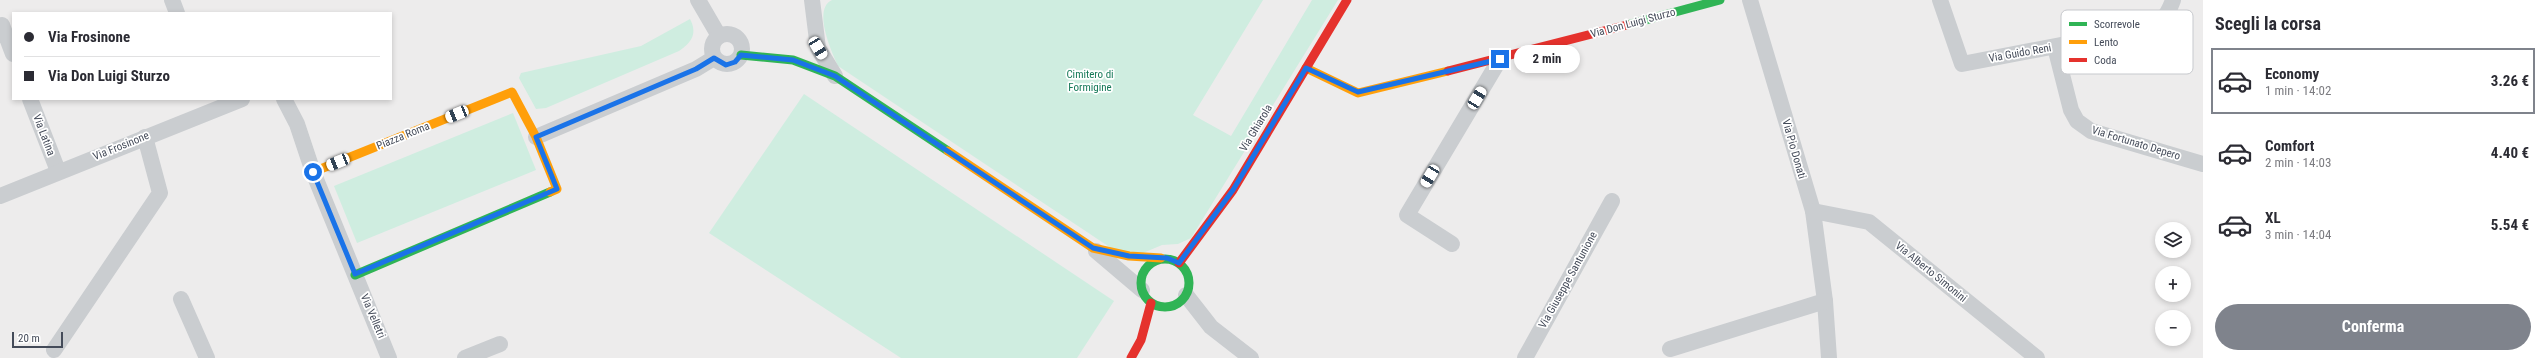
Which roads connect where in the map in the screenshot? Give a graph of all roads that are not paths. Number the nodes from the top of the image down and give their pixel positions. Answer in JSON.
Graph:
{"nodes":[{"id":1,"x":172,"y":0,"type":"edge"},
{"id":2,"x":698,"y":0,"type":"edge"},
{"id":3,"x":812,"y":0,"type":"edge"},
{"id":4,"x":1347,"y":0,"type":"edge"},
{"id":5,"x":1720,"y":0,"type":"edge"},
{"id":6,"x":1750,"y":0,"type":"edge"},
{"id":7,"x":1940,"y":0,"type":"edge"},
{"id":8,"x":177,"y":12,"type":"edge"},
{"id":9,"x":2,"y":25,"type":"dead end"},
{"id":10,"x":719,"y":36,"type":"junction"},
{"id":11,"x":2061,"y":46,"type":"edge"},
{"id":12,"x":2055,"y":47,"type":"junction"},
{"id":13,"x":12,"y":51,"type":"edge"},
{"id":14,"x":741,"y":55,"type":"junction"},
{"id":15,"x":714,"y":58,"type":"junction"},
{"id":16,"x":1500,"y":59,"type":"junction"},
{"id":17,"x":1306,"y":68,"type":"junction"},
{"id":18,"x":2061,"y":71,"type":"edge"},
{"id":19,"x":2062,"y":74,"type":"edge"},
{"id":20,"x":835,"y":76,"type":"junction"},
{"id":21,"x":30,"y":100,"type":"edge"},
{"id":22,"x":236,"y":100,"type":"edge"},
{"id":23,"x":285,"y":100,"type":"edge"},
{"id":24,"x":213,"y":104,"type":"edge"},
{"id":25,"x":145,"y":137,"type":"junction"},
{"id":26,"x":536,"y":137,"type":"junction"},
{"id":27,"x":2203,"y":164,"type":"edge"},
{"id":28,"x":58,"y":171,"type":"junction"},
{"id":29,"x":313,"y":172,"type":"junction"},
{"id":30,"x":0,"y":196,"type":"edge"},
{"id":31,"x":1612,"y":201,"type":"dead end"},
{"id":32,"x":1812,"y":211,"type":"junction"},
{"id":33,"x":1452,"y":244,"type":"dead end"},
{"id":34,"x":1093,"y":248,"type":"junction"},
{"id":35,"x":1161,"y":258,"type":"junction"},
{"id":36,"x":1179,"y":263,"type":"junction"},
{"id":37,"x":355,"y":274,"type":"junction"},
{"id":38,"x":1142,"y":290,"type":"junction"},
{"id":39,"x":1186,"y":296,"type":"junction"},
{"id":40,"x":181,"y":299,"type":"dead end"},
{"id":41,"x":1825,"y":301,"type":"junction"},
{"id":42,"x":1151,"y":303,"type":"junction"},
{"id":43,"x":500,"y":344,"type":"dead end"},
{"id":44,"x":1670,"y":349,"type":"dead end"},
{"id":45,"x":54,"y":350,"type":"dead end"},
{"id":46,"x":207,"y":358,"type":"edge"},
{"id":47,"x":389,"y":358,"type":"edge"},
{"id":48,"x":465,"y":358,"type":"edge"},
{"id":49,"x":1131,"y":358,"type":"edge"},
{"id":50,"x":1251,"y":358,"type":"edge"},
{"id":51,"x":1525,"y":358,"type":"edge"},
{"id":52,"x":1829,"y":358,"type":"edge"},
{"id":53,"x":2037,"y":358,"type":"edge"}],
"edges":[{"from":1,"to":8,"type":"street"},
{"from":2,"to":10,"type":"street"},
{"from":3,"to":20,"type":"street"},
{"from":4,"to":17,"type":"street","name":"Via Ghiarola"},
{"from":5,"to":16,"type":"street","name":"Via Don Luigi Sturzo"},
{"from":6,"to":32,"type":"street","name":"Via Pio Donati"},
{"from":7,"to":12,"type":"street","name":"Via Guido Reni"},
{"from":9,"to":13,"type":"street"},
{"from":10,"to":14,"type":"street"},
{"from":10,"to":15,"type":"street"},
{"from":11,"to":12,"type":"street","name":"Via Guido Reni"},
{"from":12,"to":18,"type":"street","name":"Via Fortunato Depero"},
{"from":14,"to":15,"type":"street"},
{"from":14,"to":20,"type":"street"},
{"from":15,"to":26,"type":"street"},
{"from":16,"to":17,"type":"street","name":"Via Don Luigi Sturzo"},
{"from":16,"to":33,"type":"street"},
{"from":17,"to":36,"type":"street","name":"Via Ghiarola"},
{"from":19,"to":27,"type":"street","name":"Via Fortunato Depero"},
{"from":20,"to":34,"type":"street"},
{"from":21,"to":28,"type":"street","name":"Via Latina"},
{"from":22,"to":24,"type":"street","name":"Via Frosinone"},
{"from":23,"to":29,"type":"street"},
{"from":24,"to":25,"type":"street","name":"Via Frosinone"},
{"from":25,"to":28,"type":"street","name":"Via Frosinone"},
{"from":25,"to":45,"type":"street"},
{"from":26,"to":29,"type":"street","name":"Piazza Roma"},
{"from":26,"to":37,"type":"street","name":"Piazza Roma"},
{"from":28,"to":30,"type":"street","name":"Via Frosinone"},
{"from":29,"to":37,"type":"street"},
{"from":31,"to":51,"type":"street","name":"Via Giuseppe Santunione"},
{"from":32,"to":41,"type":"street","name":"Via Pio Donati"},
{"from":32,"to":53,"type":"street","name":"Via Alberto Simonini"},
{"from":34,"to":35,"type":"street"},
{"from":34,"to":38,"type":"street"},
{"from":35,"to":36,"type":"street"},
{"from":35,"to":38,"type":"street"},
{"from":36,"to":39,"type":"street"},
{"from":37,"to":47,"type":"street","name":"Via Velletri"},
{"from":38,"to":42,"type":"street"},
{"from":39,"to":42,"type":"street"},
{"from":39,"to":50,"type":"street"},
{"from":40,"to":46,"type":"street"},
{"from":41,"to":44,"type":"street"},
{"from":41,"to":52,"type":"street","name":"Via Pio Donati"},
{"from":42,"to":49,"type":"street"},
{"from":43,"to":48,"type":"street"}]}
